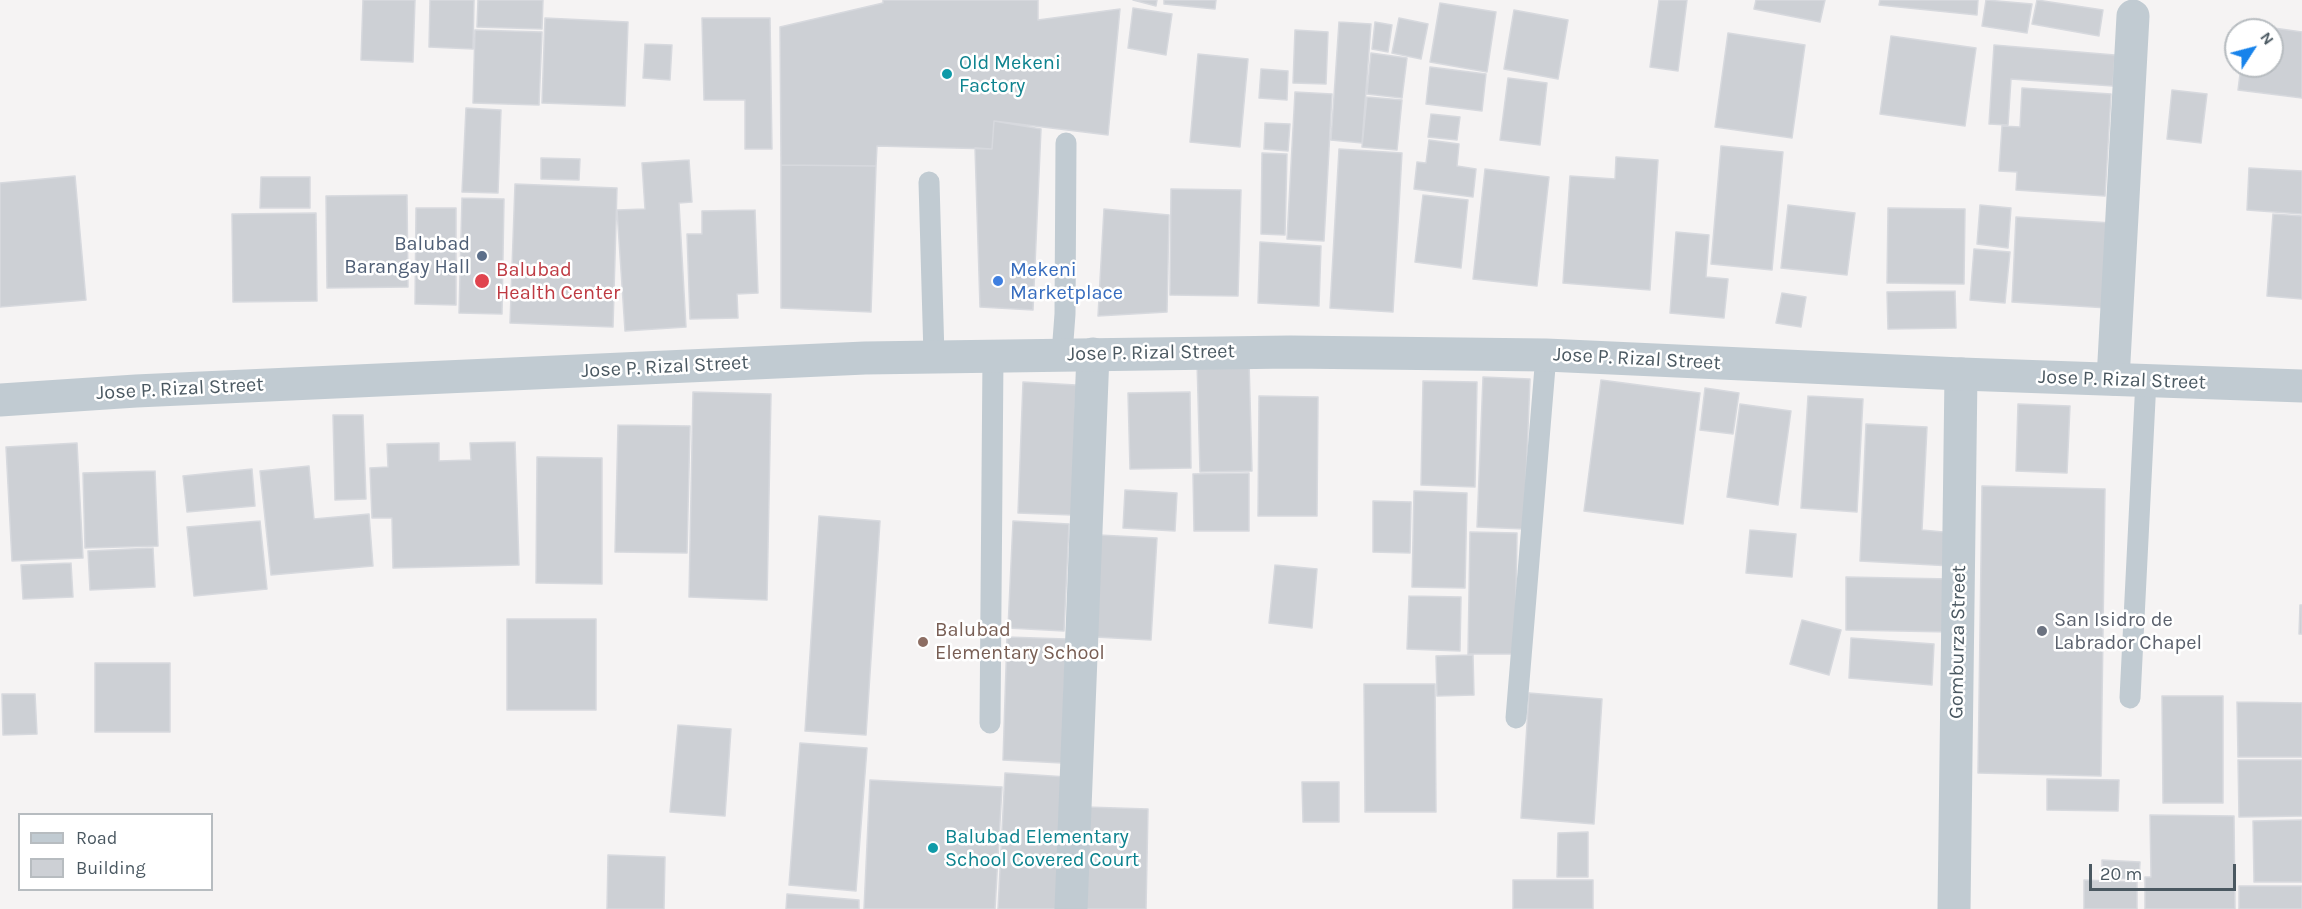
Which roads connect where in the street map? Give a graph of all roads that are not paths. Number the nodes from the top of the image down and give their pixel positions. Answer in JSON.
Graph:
{"nodes":[{"id":1,"x":2133,"y":16,"type":"dead end"},
{"id":2,"x":1066,"y":143,"type":"dead end"},
{"id":3,"x":929,"y":182,"type":"dead end"},
{"id":4,"x":1078,"y":354,"type":"junction"},
{"id":5,"x":1546,"y":355,"type":"junction"},
{"id":6,"x":934,"y":356,"type":"junction"},
{"id":7,"x":993,"y":356,"type":"junction"},
{"id":8,"x":1961,"y":374,"type":"junction"},
{"id":9,"x":2113,"y":379,"type":"junction"},
{"id":10,"x":2146,"y":381,"type":"junction"},
{"id":11,"x":2302,"y":386,"type":"edge"},
{"id":12,"x":0,"y":400,"type":"edge"},
{"id":13,"x":2130,"y":698,"type":"dead end"},
{"id":14,"x":1516,"y":718,"type":"dead end"},
{"id":15,"x":990,"y":723,"type":"dead end"},
{"id":16,"x":1071,"y":909,"type":"edge"},
{"id":17,"x":1954,"y":909,"type":"edge"}],
"edges":[{"from":1,"to":9,"type":"street"},
{"from":2,"to":4,"type":"lane"},
{"from":3,"to":6,"type":"lane"},
{"from":4,"to":5,"type":"street","name":"Jose P. Rizal Street"},
{"from":4,"to":7,"type":"street","name":"Jose P. Rizal Street"},
{"from":4,"to":16,"type":"street"},
{"from":5,"to":8,"type":"street","name":"Jose P. Rizal Street"},
{"from":5,"to":14,"type":"lane"},
{"from":6,"to":7,"type":"street","name":"Jose P. Rizal Street"},
{"from":6,"to":12,"type":"street","name":"Jose P. Rizal Street"},
{"from":7,"to":15,"type":"lane"},
{"from":8,"to":9,"type":"street","name":"Jose P. Rizal Street"},
{"from":8,"to":17,"type":"street","name":"Gomburza Street"},
{"from":9,"to":10,"type":"street","name":"Jose P. Rizal Street"},
{"from":10,"to":11,"type":"street","name":"Jose P. Rizal Street"},
{"from":10,"to":13,"type":"lane"}]}
